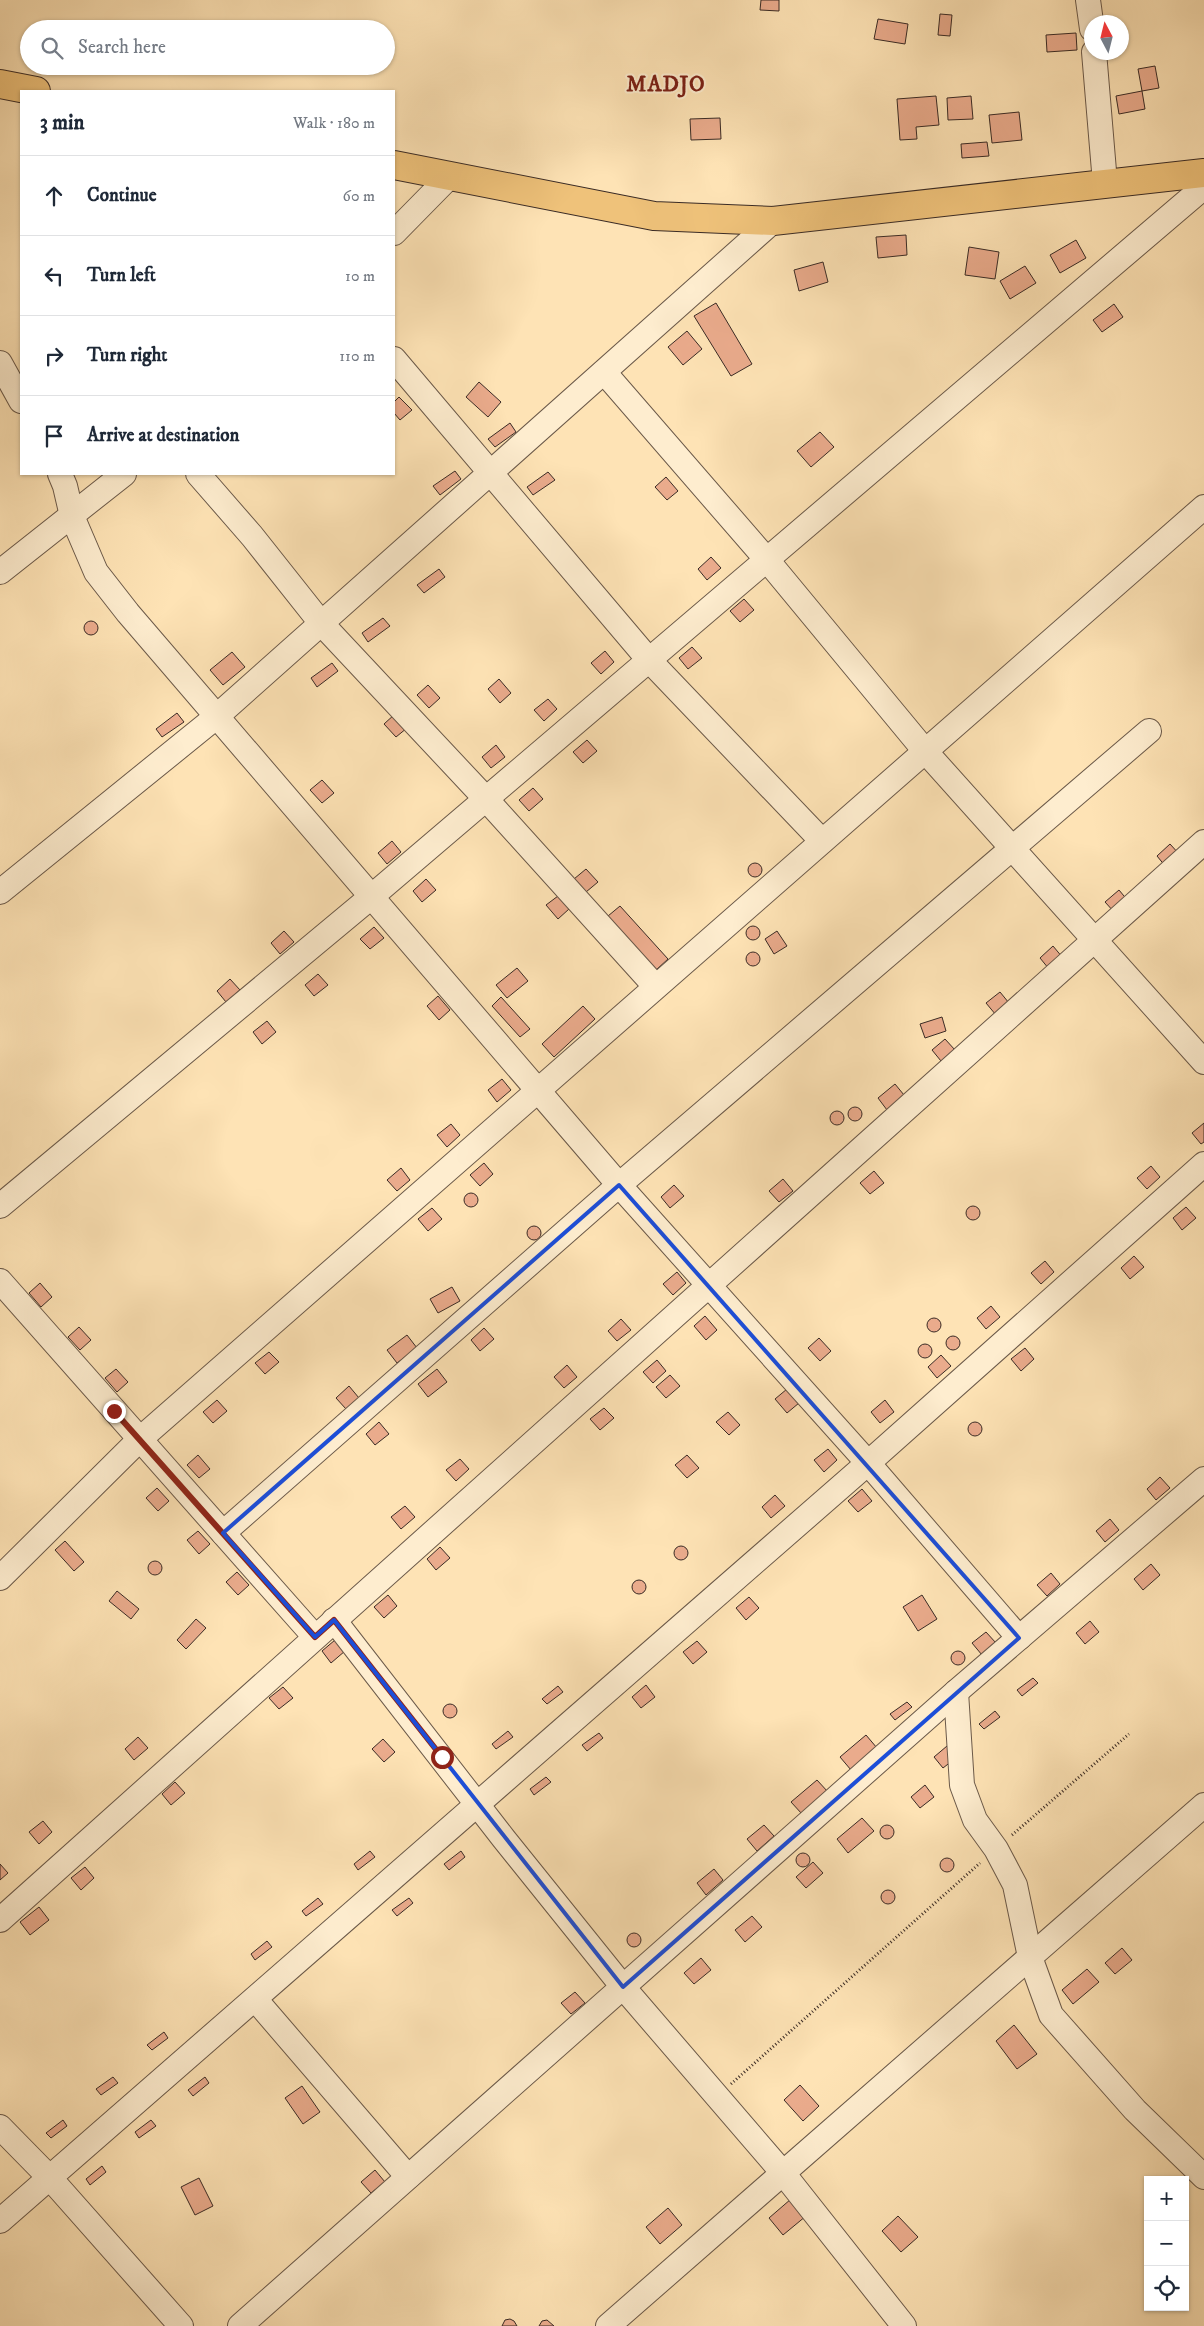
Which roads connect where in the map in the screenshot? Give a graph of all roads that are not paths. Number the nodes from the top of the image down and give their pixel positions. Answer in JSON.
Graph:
{"nodes":[{"id":1,"x":1088,"y":0,"type":"edge"},
{"id":2,"x":1090,"y":15,"type":"edge"},
{"id":3,"x":1095,"y":60,"type":"edge"},
{"id":4,"x":0,"y":84,"type":"edge"},
{"id":5,"x":31,"y":90,"type":"edge"},
{"id":6,"x":395,"y":165,"type":"edge"},
{"id":7,"x":1204,"y":172,"type":"edge"},
{"id":8,"x":450,"y":176,"type":"junction"},
{"id":9,"x":1105,"y":183,"type":"junction"},
{"id":10,"x":1204,"y":187,"type":"edge"},
{"id":11,"x":773,"y":221,"type":"junction"},
{"id":12,"x":395,"y":232,"type":"edge"},
{"id":13,"x":395,"y":360,"type":"edge"},
{"id":14,"x":0,"y":363,"type":"edge"},
{"id":15,"x":604,"y":372,"type":"junction"},
{"id":16,"x":20,"y":399,"type":"edge"},
{"id":17,"x":490,"y":474,"type":"junction"},
{"id":18,"x":60,"y":475,"type":"edge"},
{"id":19,"x":123,"y":475,"type":"edge"},
{"id":20,"x":199,"y":475,"type":"edge"},
{"id":21,"x":1204,"y":507,"type":"edge"},
{"id":22,"x":72,"y":516,"type":"junction"},
{"id":23,"x":767,"y":560,"type":"junction"},
{"id":24,"x":0,"y":572,"type":"edge"},
{"id":25,"x":322,"y":623,"type":"junction"},
{"id":26,"x":649,"y":660,"type":"junction"},
{"id":27,"x":216,"y":716,"type":"junction"},
{"id":28,"x":1150,"y":731,"type":"dead end"},
{"id":29,"x":925,"y":751,"type":"junction"},
{"id":30,"x":486,"y":799,"type":"junction"},
{"id":31,"x":822,"y":841,"type":"junction"},
{"id":32,"x":1204,"y":842,"type":"edge"},
{"id":33,"x":1012,"y":849,"type":"junction"},
{"id":34,"x":0,"y":892,"type":"edge"},
{"id":35,"x":371,"y":897,"type":"junction"},
{"id":36,"x":1094,"y":941,"type":"junction"},
{"id":37,"x":655,"y":986,"type":"junction"},
{"id":38,"x":1204,"y":1062,"type":"edge"},
{"id":39,"x":538,"y":1089,"type":"junction"},
{"id":40,"x":1204,"y":1164,"type":"edge"},
{"id":41,"x":619,"y":1184,"type":"junction"},
{"id":42,"x":0,"y":1206,"type":"edge"},
{"id":43,"x":0,"y":1281,"type":"edge"},
{"id":44,"x":710,"y":1284,"type":"junction"},
{"id":45,"x":139,"y":1440,"type":"junction"},
{"id":46,"x":868,"y":1464,"type":"junction"},
{"id":47,"x":1204,"y":1479,"type":"edge"},
{"id":48,"x":223,"y":1533,"type":"junction"},
{"id":49,"x":0,"y":1578,"type":"edge"},
{"id":50,"x":334,"y":1620,"type":"junction"},
{"id":51,"x":315,"y":1637,"type":"junction"},
{"id":52,"x":1019,"y":1638,"type":"junction"},
{"id":53,"x":956,"y":1692,"type":"junction"},
{"id":54,"x":478,"y":1803,"type":"junction"},
{"id":55,"x":1204,"y":1806,"type":"edge"},
{"id":56,"x":0,"y":1920,"type":"edge"},
{"id":57,"x":1030,"y":1957,"type":"junction"},
{"id":58,"x":623,"y":1987,"type":"junction"},
{"id":59,"x":255,"y":1999,"type":"junction"},
{"id":60,"x":0,"y":2127,"type":"edge"},
{"id":61,"x":783,"y":2173,"type":"junction"},
{"id":62,"x":408,"y":2177,"type":"junction"},
{"id":63,"x":1204,"y":2177,"type":"edge"},
{"id":64,"x":50,"y":2178,"type":"junction"},
{"id":65,"x":0,"y":2221,"type":"edge"},
{"id":66,"x":182,"y":2326,"type":"edge"},
{"id":67,"x":240,"y":2326,"type":"edge"},
{"id":68,"x":608,"y":2326,"type":"edge"},
{"id":69,"x":904,"y":2326,"type":"edge"}],
"edges":[{"from":1,"to":2,"type":"street"},
{"from":3,"to":9,"type":"street"},
{"from":4,"to":5,"type":"main road"},
{"from":6,"to":8,"type":"main road"},
{"from":7,"to":9,"type":"main road"},
{"from":8,"to":11,"type":"main road"},
{"from":8,"to":12,"type":"street"},
{"from":9,"to":11,"type":"main road"},
{"from":10,"to":23,"type":"street"},
{"from":11,"to":15,"type":"street"},
{"from":13,"to":17,"type":"street"},
{"from":14,"to":16,"type":"street"},
{"from":15,"to":17,"type":"street"},
{"from":15,"to":23,"type":"street"},
{"from":17,"to":25,"type":"street"},
{"from":17,"to":26,"type":"street"},
{"from":18,"to":22,"type":"street"},
{"from":19,"to":22,"type":"street"},
{"from":20,"to":25,"type":"street"},
{"from":21,"to":29,"type":"street"},
{"from":22,"to":24,"type":"street"},
{"from":22,"to":27,"type":"street"},
{"from":23,"to":26,"type":"street"},
{"from":23,"to":29,"type":"street"},
{"from":25,"to":27,"type":"street"},
{"from":25,"to":30,"type":"street"},
{"from":26,"to":30,"type":"street"},
{"from":26,"to":31,"type":"street"},
{"from":27,"to":34,"type":"street"},
{"from":27,"to":35,"type":"street"},
{"from":28,"to":33,"type":"street"},
{"from":29,"to":31,"type":"street"},
{"from":29,"to":33,"type":"street"},
{"from":30,"to":35,"type":"street"},
{"from":30,"to":37,"type":"street"},
{"from":31,"to":37,"type":"street"},
{"from":32,"to":36,"type":"street"},
{"from":33,"to":36,"type":"street"},
{"from":33,"to":41,"type":"street"},
{"from":35,"to":39,"type":"street"},
{"from":35,"to":42,"type":"street"},
{"from":36,"to":38,"type":"street"},
{"from":36,"to":44,"type":"street"},
{"from":37,"to":39,"type":"street"},
{"from":39,"to":41,"type":"street"},
{"from":39,"to":45,"type":"street"},
{"from":40,"to":46,"type":"street"},
{"from":41,"to":44,"type":"street"},
{"from":41,"to":48,"type":"street"},
{"from":43,"to":45,"type":"street"},
{"from":44,"to":46,"type":"street"},
{"from":44,"to":50,"type":"street"},
{"from":45,"to":48,"type":"street"},
{"from":45,"to":49,"type":"street"},
{"from":46,"to":52,"type":"street"},
{"from":46,"to":54,"type":"street"},
{"from":47,"to":52,"type":"street"},
{"from":48,"to":51,"type":"street"},
{"from":50,"to":51,"type":"street"},
{"from":50,"to":54,"type":"street"},
{"from":51,"to":56,"type":"street"},
{"from":52,"to":53,"type":"street"},
{"from":53,"to":57,"type":"street"},
{"from":53,"to":58,"type":"street"},
{"from":54,"to":58,"type":"street"},
{"from":54,"to":59,"type":"street"},
{"from":55,"to":57,"type":"street"},
{"from":57,"to":61,"type":"street"},
{"from":57,"to":63,"type":"street"},
{"from":58,"to":61,"type":"street"},
{"from":58,"to":62,"type":"street"},
{"from":59,"to":62,"type":"street"},
{"from":59,"to":64,"type":"street"},
{"from":60,"to":64,"type":"street"},
{"from":61,"to":68,"type":"street"},
{"from":61,"to":69,"type":"street"},
{"from":62,"to":67,"type":"street"},
{"from":64,"to":65,"type":"street"},
{"from":64,"to":66,"type":"street"}]}
